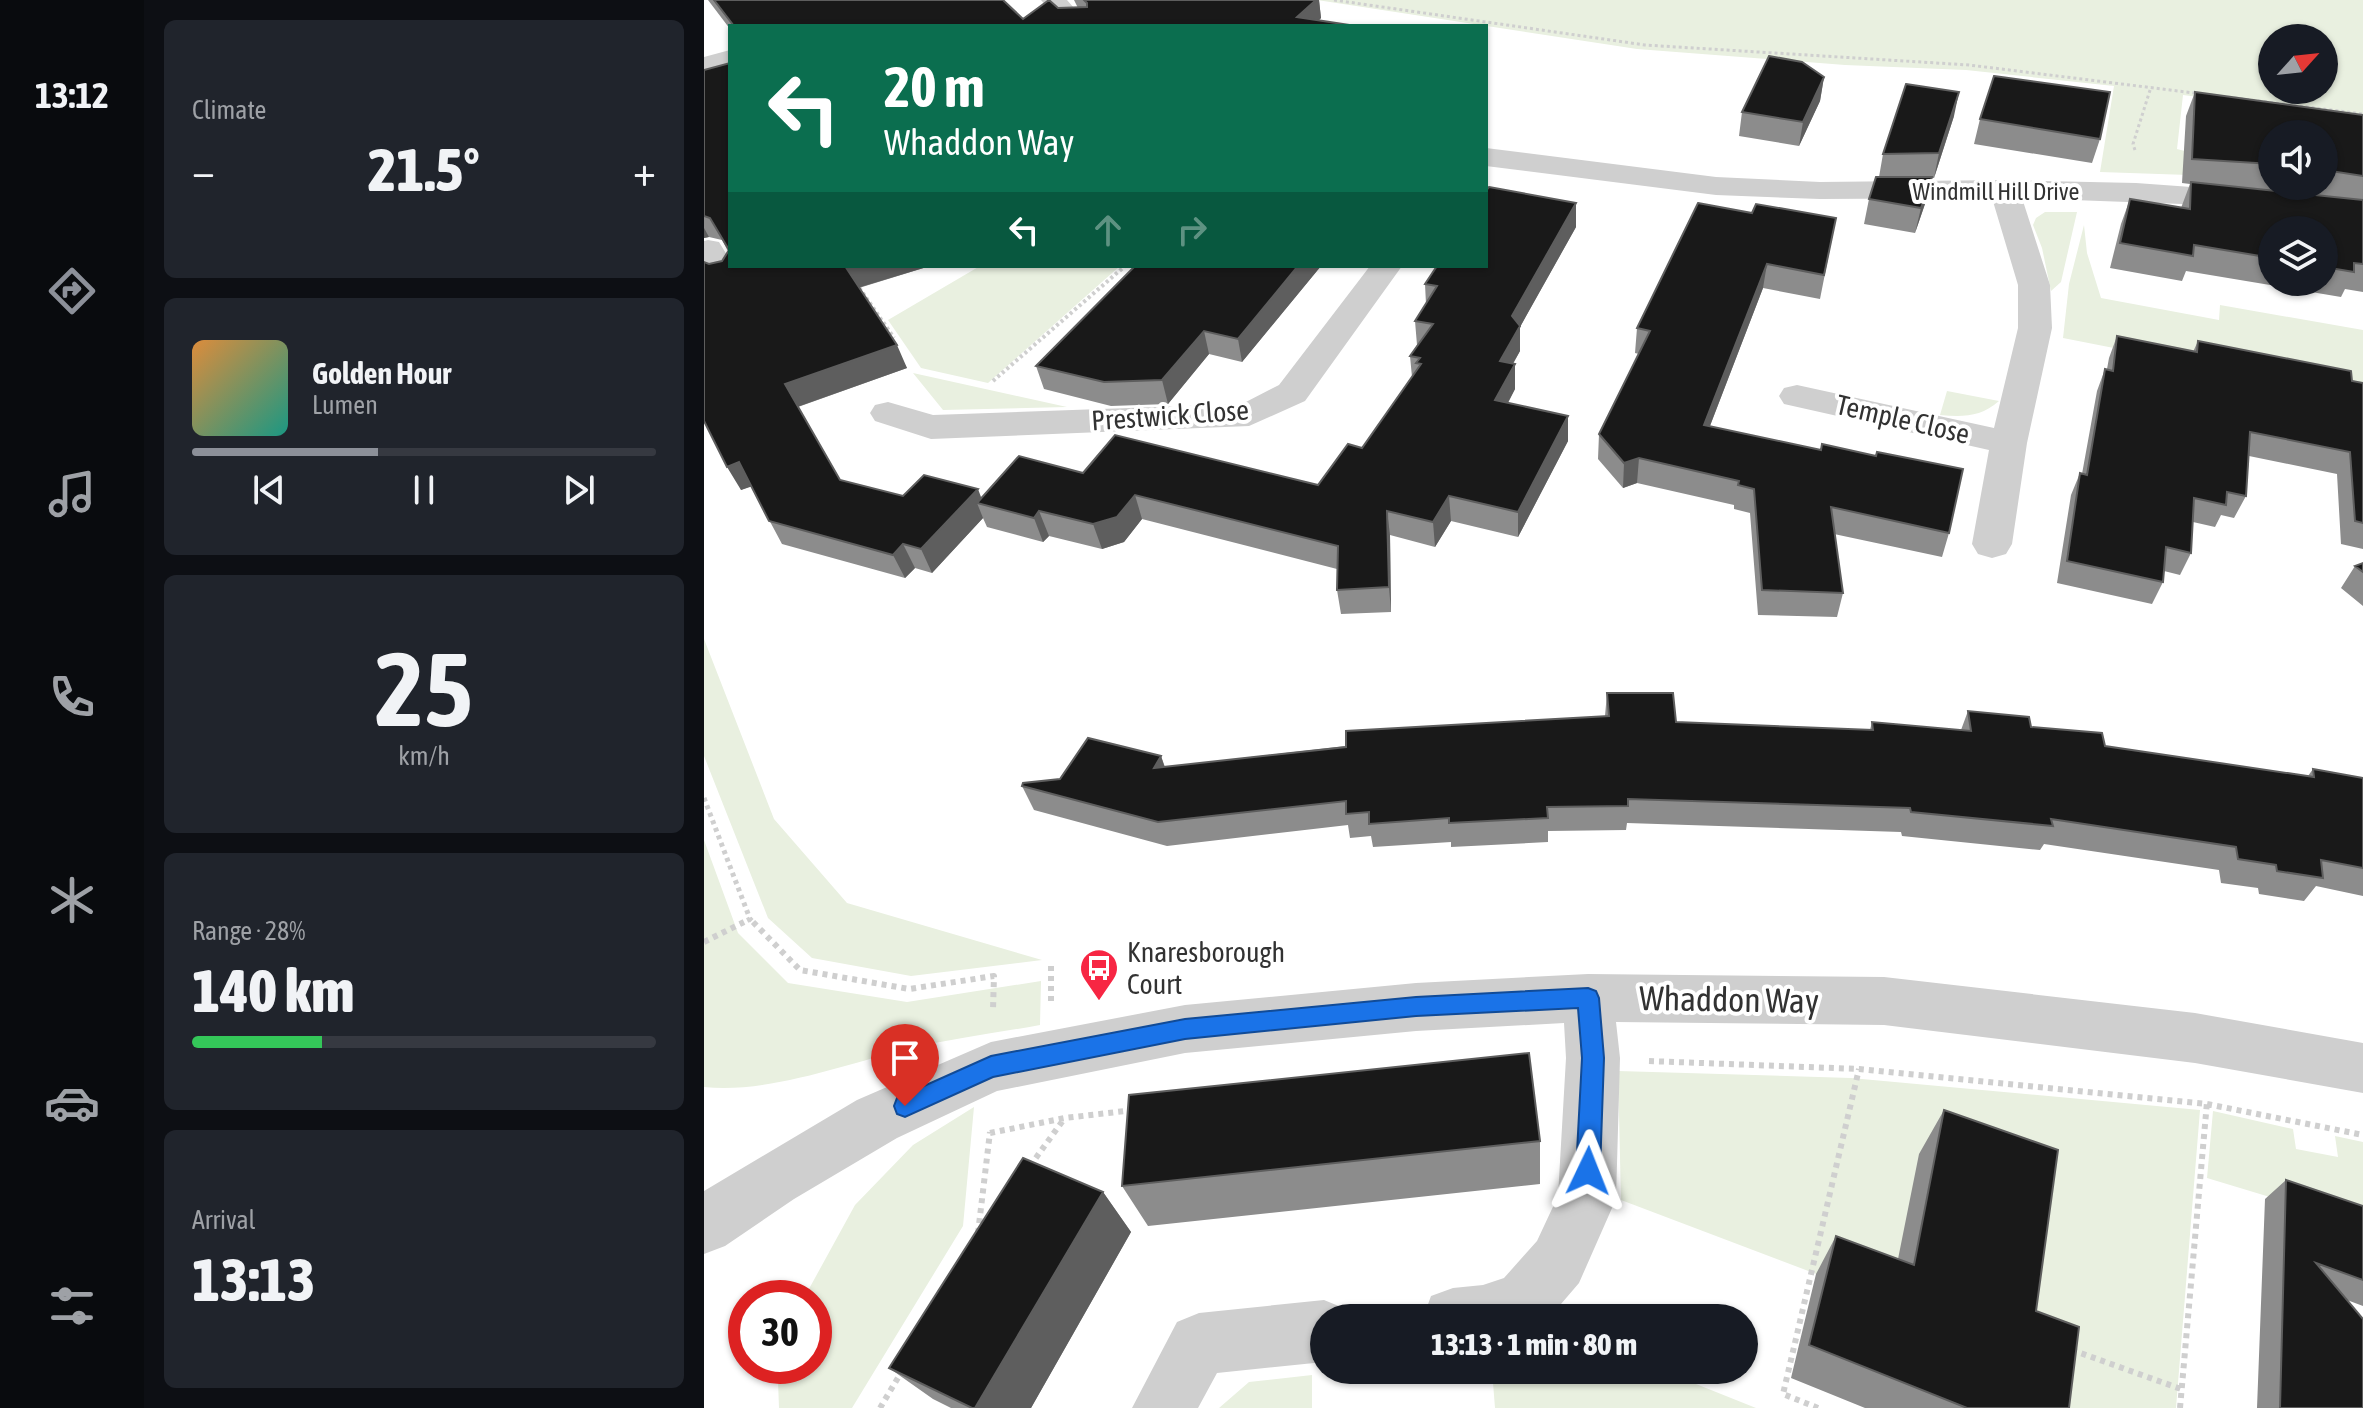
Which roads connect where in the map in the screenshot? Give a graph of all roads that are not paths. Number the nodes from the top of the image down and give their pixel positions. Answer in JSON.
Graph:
{"nodes":[{"id":1,"x":1053,"y":0,"type":"edge"},
{"id":2,"x":1075,"y":24,"type":"edge"},
{"id":3,"x":728,"y":59,"type":"edge"},
{"id":4,"x":704,"y":65,"type":"edge"},
{"id":5,"x":1488,"y":157,"type":"edge"},
{"id":6,"x":2004,"y":189,"type":"junction"},
{"id":7,"x":2363,"y":214,"type":"edge"},
{"id":8,"x":1385,"y":268,"type":"edge"},
{"id":9,"x":1797,"y":396,"type":"dead end"},
{"id":10,"x":888,"y":413,"type":"dead end"},
{"id":11,"x":2009,"y":443,"type":"junction"},
{"id":12,"x":1992,"y":544,"type":"dead end"},
{"id":13,"x":1588,"y":998,"type":"junction"},
{"id":14,"x":2363,"y":1068,"type":"edge"},
{"id":15,"x":704,"y":1225,"type":"edge"},
{"id":16,"x":1517,"y":1304,"type":"edge"},
{"id":17,"x":1310,"y":1332,"type":"edge"},
{"id":18,"x":1164,"y":1408,"type":"edge"}],
"edges":[{"from":1,"to":2,"type":"street"},
{"from":3,"to":4,"type":"street"},
{"from":5,"to":6,"type":"street","name":"Windmill Hill Drive"},
{"from":6,"to":7,"type":"street","name":"Windmill Hill Drive"},
{"from":6,"to":11,"type":"street","name":"Temple Close"},
{"from":8,"to":10,"type":"street","name":"Prestwick Close"},
{"from":9,"to":11,"type":"street","name":"Temple Close"},
{"from":11,"to":12,"type":"street","name":"Temple Close"},
{"from":13,"to":14,"type":"street","name":"Whaddon Way"},
{"from":13,"to":15,"type":"street","name":"Whaddon Way"},
{"from":13,"to":16,"type":"street"},
{"from":17,"to":18,"type":"street"}]}
